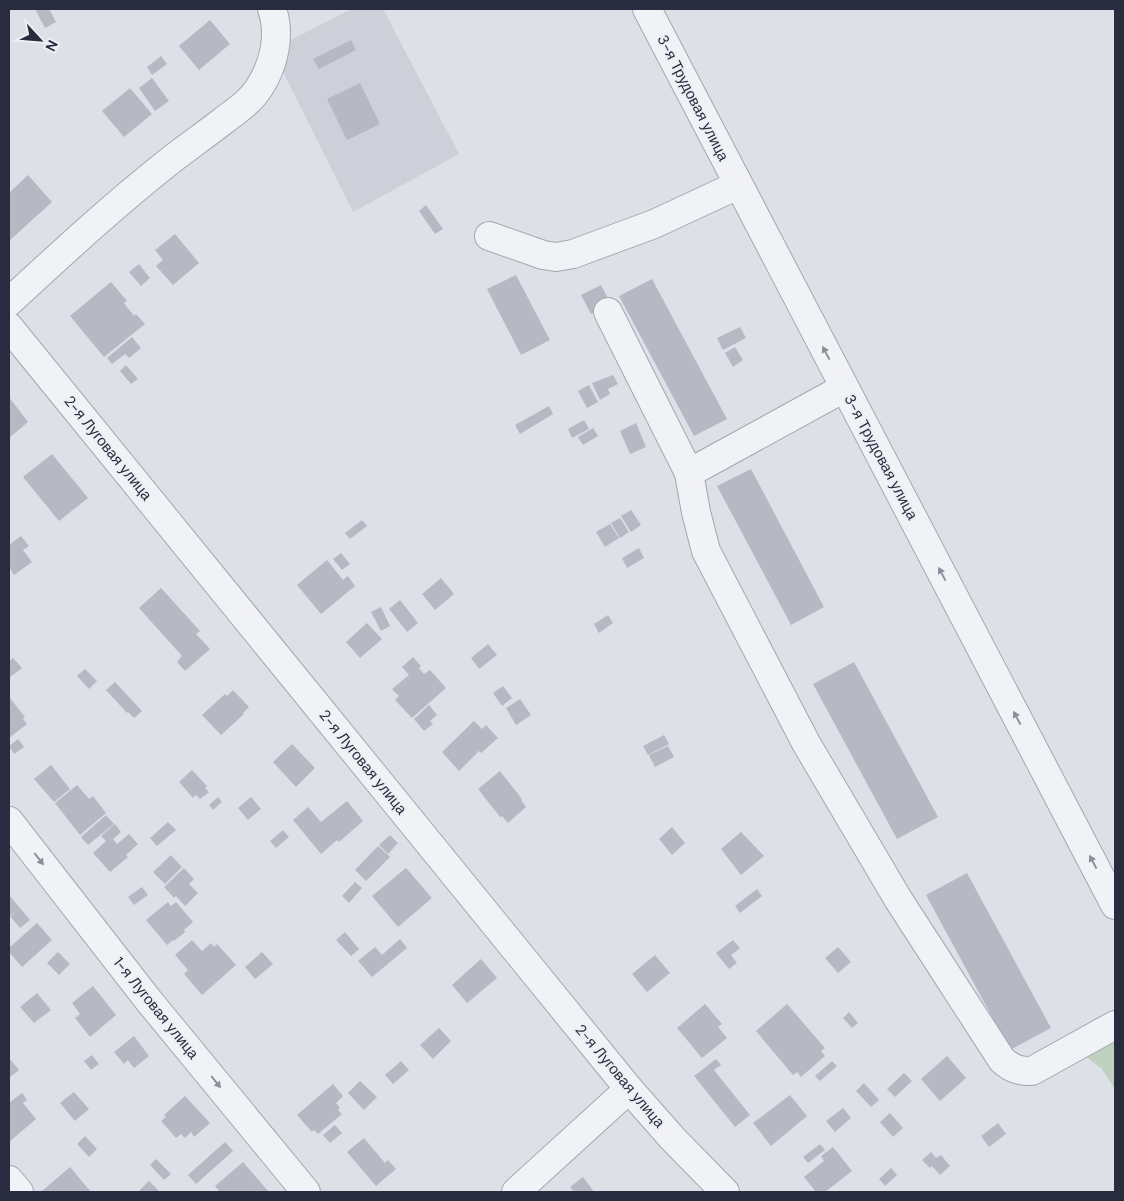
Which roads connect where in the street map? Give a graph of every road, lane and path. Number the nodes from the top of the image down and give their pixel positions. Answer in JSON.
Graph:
{"nodes":[{"id":1,"x":272,"y":9,"type":"edge"},
{"id":2,"x":647,"y":9,"type":"edge"},
{"id":3,"x":738,"y":185,"type":"junction"},
{"id":4,"x":489,"y":236,"type":"dead end"},
{"id":5,"x":9,"y":302,"type":"edge"},
{"id":6,"x":608,"y":312,"type":"dead end"},
{"id":7,"x":9,"y":327,"type":"edge"},
{"id":8,"x":844,"y":388,"type":"junction"},
{"id":9,"x":689,"y":472,"type":"junction"},
{"id":10,"x":9,"y":821,"type":"edge"},
{"id":11,"x":1115,"y":905,"type":"edge"},
{"id":12,"x":1115,"y":1025,"type":"edge"},
{"id":13,"x":629,"y":1089,"type":"junction"},
{"id":14,"x":9,"y":1180,"type":"edge"},
{"id":15,"x":19,"y":1192,"type":"edge"},
{"id":16,"x":306,"y":1192,"type":"edge"},
{"id":17,"x":516,"y":1192,"type":"edge"},
{"id":18,"x":724,"y":1192,"type":"edge"}],
"edges":[{"from":1,"to":5,"type":"street"},
{"from":2,"to":3,"type":"street","name":"3-я Трудовая улица"},
{"from":3,"to":4,"type":"street"},
{"from":8,"to":3,"type":"street","name":"3-я Трудовая улица","one_way":true},
{"from":6,"to":9,"type":"street"},
{"from":7,"to":13,"type":"street","name":"2-я Луговая улица"},
{"from":8,"to":9,"type":"street"},
{"from":11,"to":8,"type":"street","name":"3-я Трудовая улица","one_way":true},
{"from":9,"to":12,"type":"street"},
{"from":10,"to":16,"type":"street","name":"1-я Луговая улица","one_way":true},
{"from":13,"to":17,"type":"street"},
{"from":13,"to":18,"type":"street","name":"2-я Луговая улица"},
{"from":14,"to":15,"type":"street"}]}
